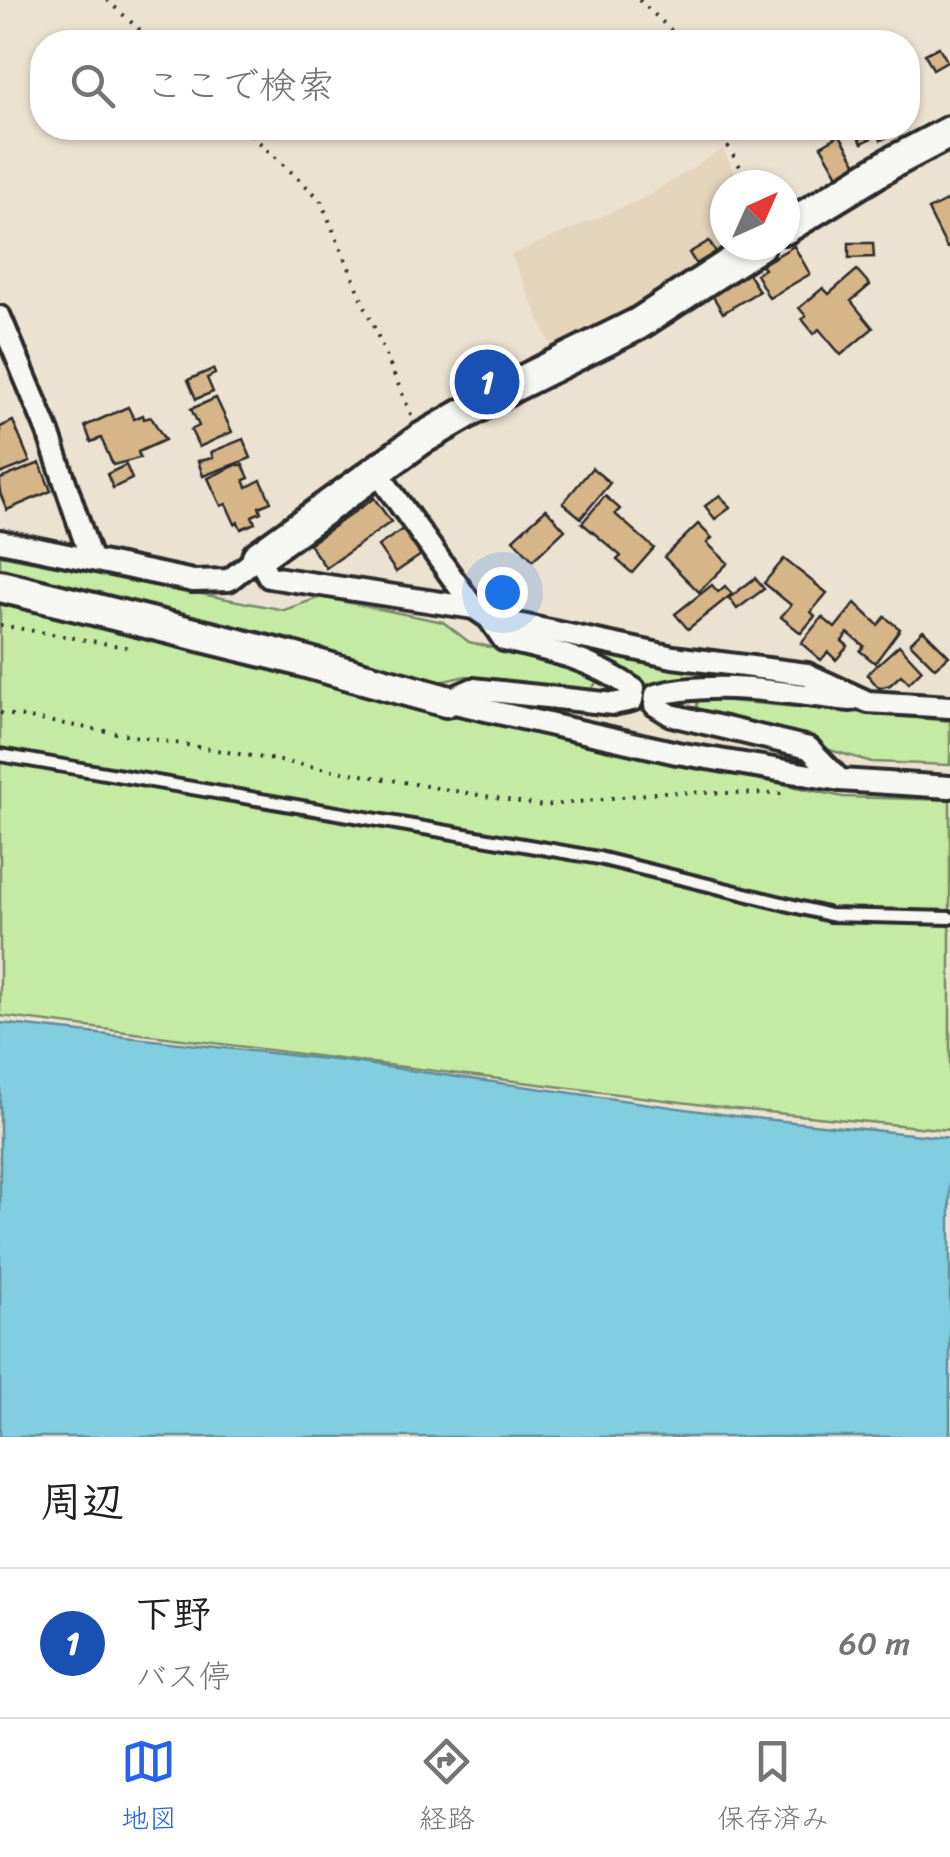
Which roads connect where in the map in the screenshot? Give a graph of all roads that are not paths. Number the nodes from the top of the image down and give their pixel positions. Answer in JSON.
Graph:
{"nodes":[{"id":1,"x":950,"y":132,"type":"edge"},
{"id":2,"x":800,"y":219,"type":"edge"},
{"id":3,"x":736,"y":260,"type":"edge"},
{"id":4,"x":0,"y":316,"type":"edge"},
{"id":5,"x":377,"y":472,"type":"junction"},
{"id":6,"x":0,"y":541,"type":"edge"},
{"id":7,"x":258,"y":558,"type":"junction"},
{"id":8,"x":91,"y":559,"type":"junction"},
{"id":9,"x":0,"y":586,"type":"edge"},
{"id":10,"x":482,"y":613,"type":"junction"},
{"id":11,"x":633,"y":694,"type":"junction"},
{"id":12,"x":446,"y":700,"type":"junction"},
{"id":13,"x":656,"y":700,"type":"junction"},
{"id":14,"x":868,"y":702,"type":"junction"},
{"id":15,"x":950,"y":707,"type":"edge"},
{"id":16,"x":0,"y":755,"type":"edge"},
{"id":17,"x":840,"y":780,"type":"junction"},
{"id":18,"x":950,"y":787,"type":"edge"},
{"id":19,"x":950,"y":918,"type":"edge"}],
"edges":[{"from":1,"to":2,"type":"street"},
{"from":3,"to":5,"type":"street"},
{"from":4,"to":8,"type":"street"},
{"from":5,"to":7,"type":"street"},
{"from":5,"to":10,"type":"street"},
{"from":6,"to":8,"type":"street"},
{"from":7,"to":8,"type":"street"},
{"from":7,"to":10,"type":"street"},
{"from":9,"to":12,"type":"street"},
{"from":10,"to":11,"type":"street"},
{"from":10,"to":14,"type":"street"},
{"from":11,"to":12,"type":"street"},
{"from":11,"to":13,"type":"street"},
{"from":12,"to":17,"type":"street"},
{"from":13,"to":14,"type":"street"},
{"from":13,"to":17,"type":"street"},
{"from":14,"to":15,"type":"street"},
{"from":16,"to":19,"type":"lane"},
{"from":17,"to":18,"type":"street"}]}
